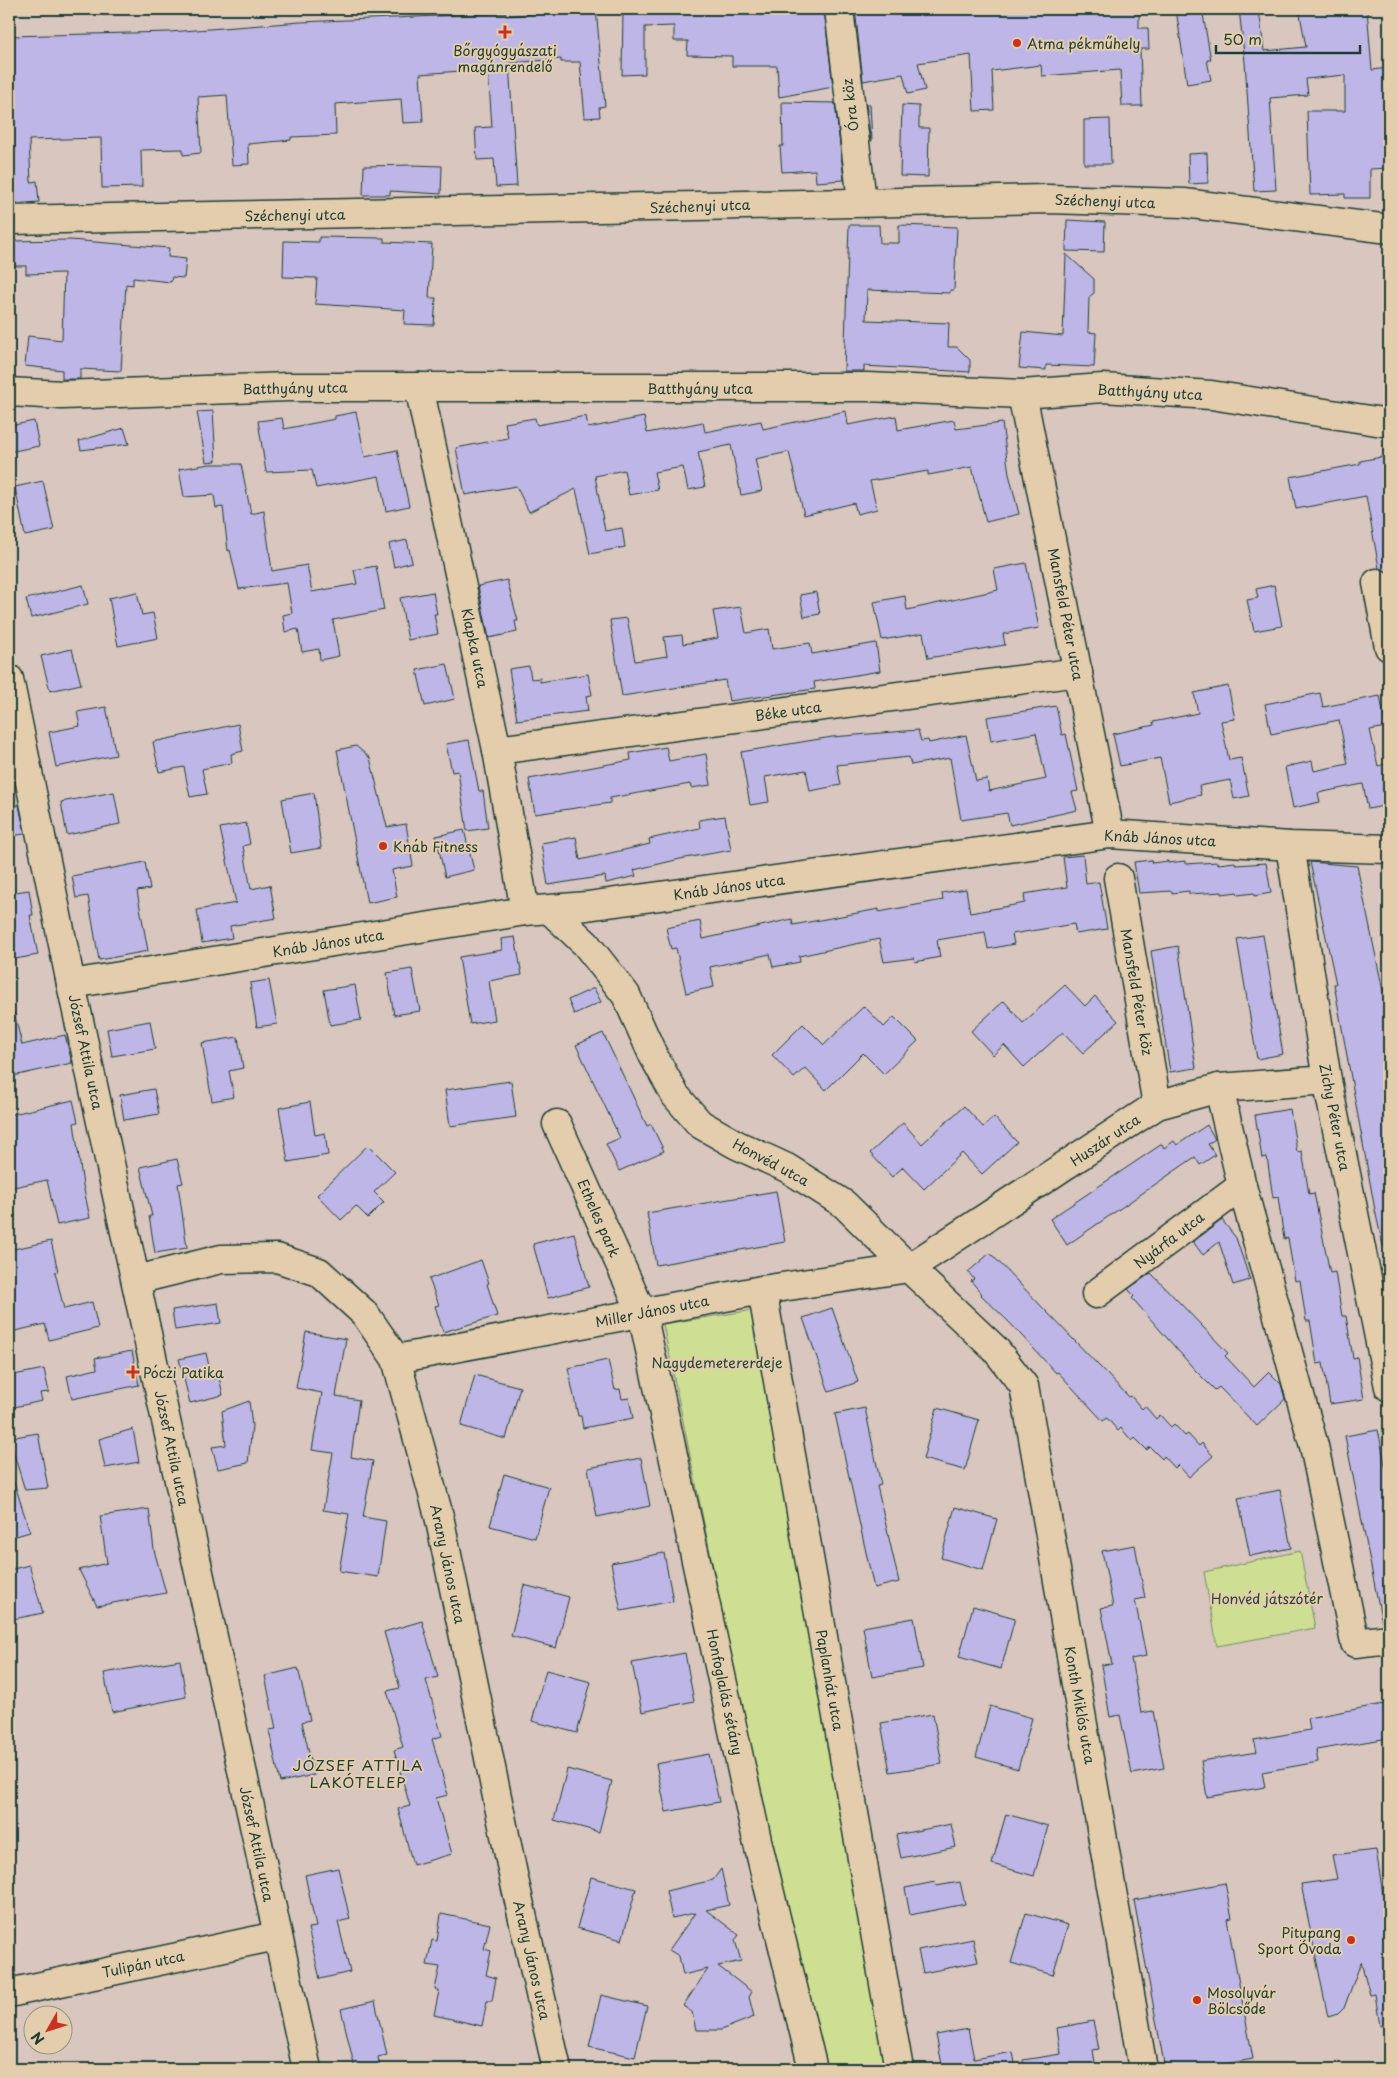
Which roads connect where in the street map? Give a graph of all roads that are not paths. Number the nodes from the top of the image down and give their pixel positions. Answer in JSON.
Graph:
{"nodes":[{"id":1,"x":839,"y":9,"type":"edge"},
{"id":2,"x":862,"y":201,"type":"junction"},
{"id":3,"x":9,"y":220,"type":"edge"},
{"id":4,"x":1389,"y":229,"type":"edge"},
{"id":5,"x":419,"y":387,"type":"junction"},
{"id":6,"x":9,"y":392,"type":"edge"},
{"id":7,"x":1022,"y":394,"type":"junction"},
{"id":8,"x":1389,"y":423,"type":"edge"},
{"id":9,"x":1378,"y":583,"type":"dead end"},
{"id":10,"x":1389,"y":647,"type":"edge"},
{"id":11,"x":1078,"y":672,"type":"junction"},
{"id":12,"x":9,"y":679,"type":"edge"},
{"id":13,"x":497,"y":750,"type":"junction"},
{"id":14,"x":1110,"y":834,"type":"junction"},
{"id":15,"x":1290,"y":846,"type":"junction"},
{"id":16,"x":1389,"y":849,"type":"edge"},
{"id":17,"x":1118,"y":878,"type":"dead end"},
{"id":18,"x":587,"y":906,"type":"junction"},
{"id":19,"x":538,"y":911,"type":"junction"},
{"id":20,"x":586,"y":944,"type":"junction"},
{"id":21,"x":71,"y":984,"type":"junction"},
{"id":22,"x":1327,"y":1080,"type":"junction"},
{"id":23,"x":1219,"y":1088,"type":"junction"},
{"id":24,"x":1157,"y":1105,"type":"junction"},
{"id":25,"x":557,"y":1124,"type":"dead end"},
{"id":26,"x":1242,"y":1186,"type":"junction"},
{"id":27,"x":909,"y":1268,"type":"junction"},
{"id":28,"x":136,"y":1280,"type":"junction"},
{"id":29,"x":762,"y":1290,"type":"junction"},
{"id":30,"x":1096,"y":1294,"type":"dead end"},
{"id":31,"x":642,"y":1313,"type":"junction"},
{"id":32,"x":996,"y":1350,"type":"joint"},
{"id":33,"x":396,"y":1360,"type":"junction"},
{"id":34,"x":1389,"y":1387,"type":"edge"},
{"id":35,"x":1389,"y":1638,"type":"edge"},
{"id":36,"x":276,"y":1936,"type":"junction"},
{"id":37,"x":9,"y":1994,"type":"edge"},
{"id":38,"x":307,"y":2069,"type":"edge"},
{"id":39,"x":557,"y":2069,"type":"edge"},
{"id":40,"x":813,"y":2069,"type":"edge"},
{"id":41,"x":899,"y":2069,"type":"edge"},
{"id":42,"x":1143,"y":2069,"type":"edge"}],
"edges":[{"from":1,"to":2,"type":"street","name":"Óra köz"},
{"from":2,"to":3,"type":"street","name":"Széchenyi utca"},
{"from":2,"to":4,"type":"street","name":"Széchenyi utca"},
{"from":5,"to":6,"type":"street","name":"Batthyány utca"},
{"from":5,"to":7,"type":"street","name":"Batthyány utca"},
{"from":5,"to":13,"type":"street","name":"Klapka utca"},
{"from":7,"to":8,"type":"street","name":"Batthyány utca"},
{"from":7,"to":11,"type":"street","name":"Mansfeld Péter utca"},
{"from":9,"to":10,"type":"street"},
{"from":11,"to":13,"type":"street","name":"Béke utca"},
{"from":11,"to":14,"type":"street","name":"Mansfeld Péter utca"},
{"from":12,"to":21,"type":"street","name":"József Attila utca"},
{"from":13,"to":19,"type":"street","name":"Klapka utca"},
{"from":14,"to":15,"type":"street","name":"Knáb János utca"},
{"from":14,"to":18,"type":"street","name":"Knáb János utca"},
{"from":15,"to":16,"type":"street","name":"Knáb János utca"},
{"from":15,"to":22,"type":"street","name":"Zichy Péter utca"},
{"from":17,"to":24,"type":"street","name":"Mansfeld Péter köz"},
{"from":18,"to":19,"type":"street","name":"Knáb János utca"},
{"from":18,"to":20,"type":"street"},
{"from":19,"to":20,"type":"street","name":"Honvéd utca"},
{"from":19,"to":21,"type":"street","name":"Knáb János utca"},
{"from":20,"to":27,"type":"street","name":"Honvéd utca"},
{"from":21,"to":28,"type":"street","name":"József Attila utca"},
{"from":22,"to":23,"type":"street","name":"Huszár utca"},
{"from":22,"to":34,"type":"street","name":"Zichy Péter utca"},
{"from":23,"to":24,"type":"street","name":"Huszár utca"},
{"from":23,"to":26,"type":"street"},
{"from":24,"to":27,"type":"street","name":"Huszár utca"},
{"from":25,"to":31,"type":"street","name":"Etheles park"},
{"from":26,"to":30,"type":"street","name":"Nyárfa utca"},
{"from":26,"to":35,"type":"street"},
{"from":27,"to":29,"type":"street","name":"Miller János utca"},
{"from":27,"to":32,"type":"street","name":"Honvéd utca"},
{"from":28,"to":33,"type":"street","name":"Arany János utca"},
{"from":28,"to":36,"type":"street","name":"József Attila utca"},
{"from":29,"to":31,"type":"street","name":"Miller János utca"},
{"from":29,"to":41,"type":"street","name":"Paplanhát utca"},
{"from":31,"to":33,"type":"street","name":"Miller János utca"},
{"from":31,"to":40,"type":"street","name":"Honfoglalás sétány"},
{"from":32,"to":42,"type":"street","name":"Konth Miklós utca"},
{"from":33,"to":39,"type":"street","name":"Arany János utca"},
{"from":36,"to":37,"type":"street","name":"Tulipán utca"},
{"from":36,"to":38,"type":"street","name":"József Attila utca"}]}
